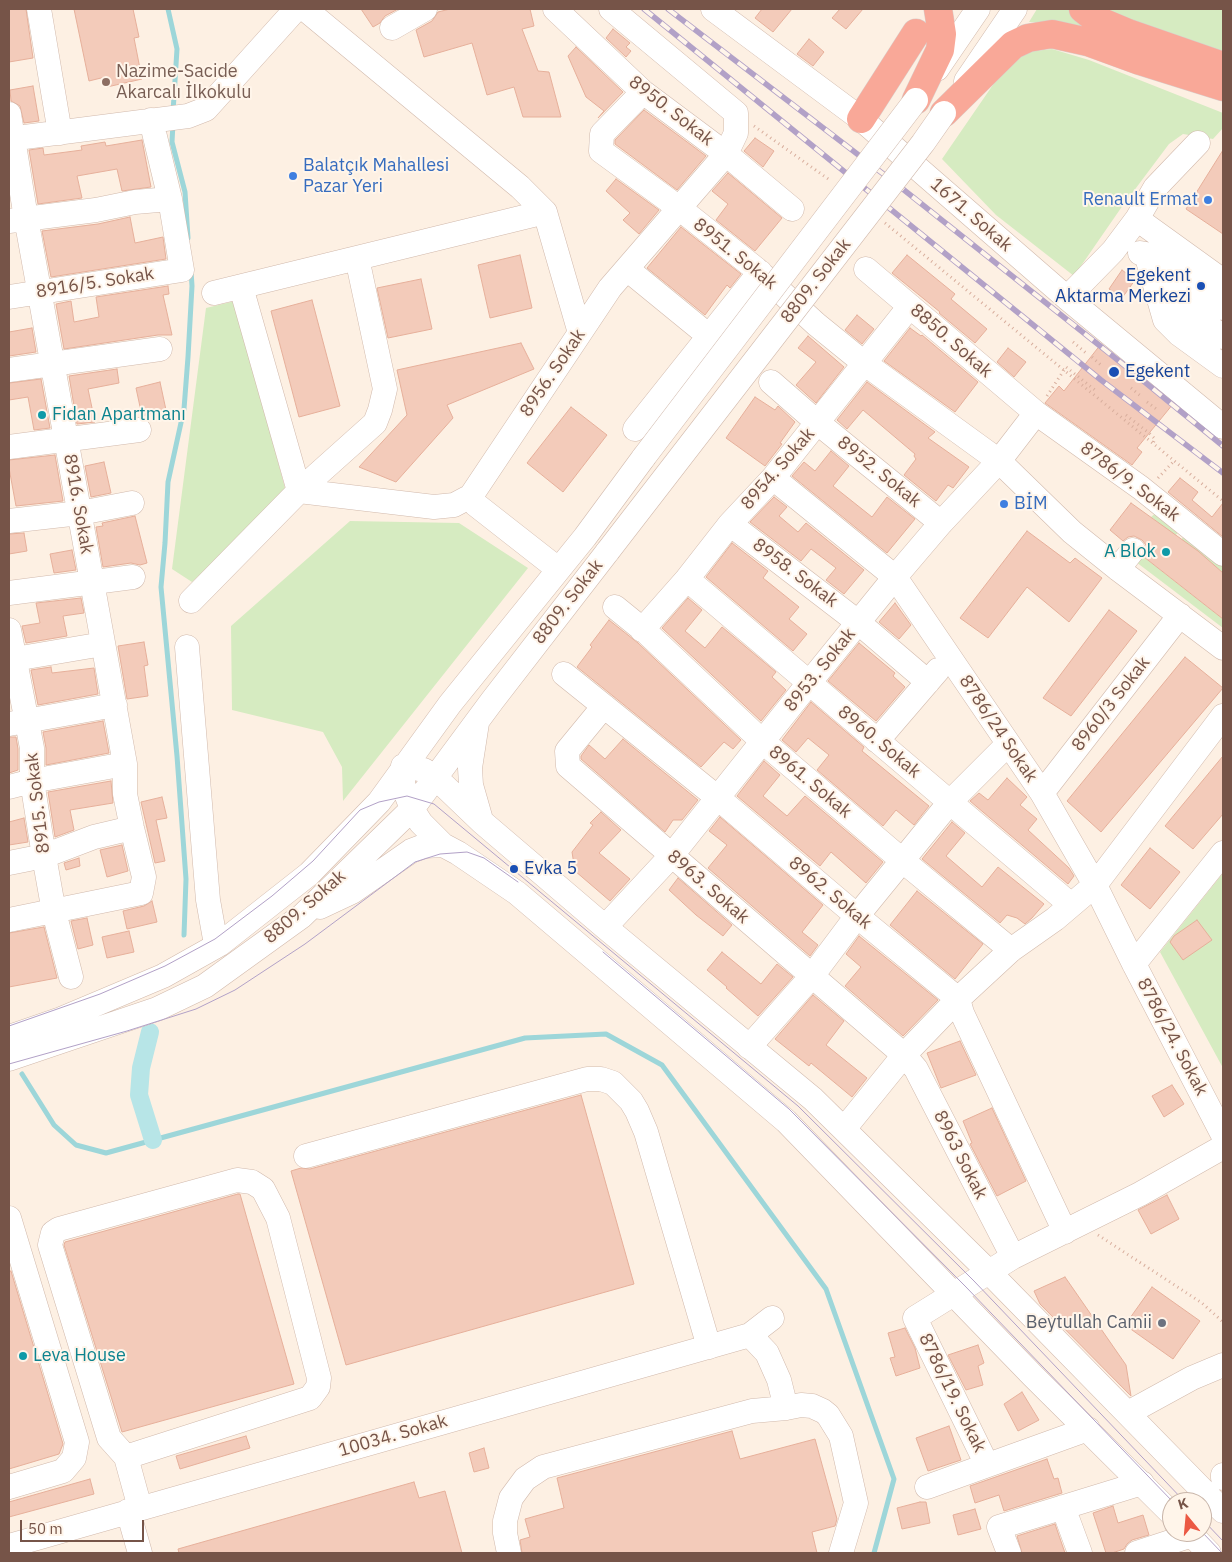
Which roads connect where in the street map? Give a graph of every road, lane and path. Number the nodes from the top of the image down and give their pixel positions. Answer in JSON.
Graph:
{"nodes":[{"id":1,"x":39,"y":9,"type":"edge"},
{"id":2,"x":296,"y":9,"type":"edge"},
{"id":3,"x":305,"y":9,"type":"edge"},
{"id":4,"x":425,"y":9,"type":"edge"},
{"id":5,"x":555,"y":9,"type":"edge"},
{"id":6,"x":612,"y":9,"type":"edge"},
{"id":7,"x":713,"y":9,"type":"edge"},
{"id":8,"x":938,"y":9,"type":"edge"},
{"id":9,"x":978,"y":9,"type":"edge"},
{"id":10,"x":1015,"y":9,"type":"edge"},
{"id":11,"x":1083,"y":9,"type":"edge"},
{"id":12,"x":392,"y":28,"type":"dead end"},
{"id":13,"x":916,"y":33,"type":"dead end"},
{"id":14,"x":1223,"y":66,"type":"edge"},
{"id":15,"x":1223,"y":87,"type":"edge"},
{"id":16,"x":643,"y":92,"type":"junction"},
{"id":17,"x":916,"y":100,"type":"junction"},
{"id":18,"x":736,"y":113,"type":"junction"},
{"id":19,"x":944,"y":113,"type":"junction"},
{"id":20,"x":9,"y":114,"type":"edge"},
{"id":21,"x":861,"y":119,"type":"junction"},
{"id":22,"x":151,"y":120,"type":"junction"},
{"id":23,"x":60,"y":133,"type":"junction"},
{"id":24,"x":11,"y":139,"type":"edge"},
{"id":25,"x":1198,"y":144,"type":"dead end"},
{"id":26,"x":726,"y":154,"type":"junction"},
{"id":27,"x":838,"y":186,"type":"dead end"},
{"id":28,"x":170,"y":199,"type":"junction"},
{"id":29,"x":679,"y":208,"type":"junction"},
{"id":30,"x":792,"y":209,"type":"dead end"},
{"id":31,"x":545,"y":212,"type":"junction"},
{"id":32,"x":17,"y":219,"type":"edge"},
{"id":33,"x":1137,"y":219,"type":"junction"},
{"id":34,"x":884,"y":221,"type":"dead end"},
{"id":35,"x":1113,"y":251,"type":"junction"},
{"id":36,"x":1146,"y":254,"type":"junction"},
{"id":37,"x":357,"y":258,"type":"junction"},
{"id":38,"x":627,"y":269,"type":"junction"},
{"id":39,"x":866,"y":269,"type":"dead end"},
{"id":40,"x":760,"y":272,"type":"junction"},
{"id":41,"x":1223,"y":281,"type":"edge"},
{"id":42,"x":1155,"y":284,"type":"junction"},
{"id":43,"x":241,"y":286,"type":"junction"},
{"id":44,"x":39,"y":291,"type":"junction"},
{"id":45,"x":214,"y":293,"type":"dead end"},
{"id":46,"x":9,"y":297,"type":"edge"},
{"id":47,"x":1067,"y":298,"type":"junction"},
{"id":48,"x":910,"y":306,"type":"junction"},
{"id":49,"x":1223,"y":308,"type":"edge"},
{"id":50,"x":580,"y":333,"type":"junction"},
{"id":51,"x":709,"y":336,"type":"junction"},
{"id":52,"x":1223,"y":337,"type":"edge"},
{"id":53,"x":1073,"y":342,"type":"dead end"},
{"id":54,"x":160,"y":349,"type":"dead end"},
{"id":55,"x":1087,"y":354,"type":"dead end"},
{"id":56,"x":1092,"y":357,"type":"dead end"},
{"id":57,"x":864,"y":363,"type":"junction"},
{"id":58,"x":52,"y":364,"type":"junction"},
{"id":59,"x":1223,"y":366,"type":"edge"},
{"id":60,"x":1103,"y":367,"type":"dead end"},
{"id":61,"x":9,"y":370,"type":"edge"},
{"id":62,"x":1064,"y":370,"type":"junction"},
{"id":63,"x":771,"y":382,"type":"dead end"},
{"id":64,"x":1130,"y":388,"type":"dead end"},
{"id":65,"x":1096,"y":390,"type":"dead end"},
{"id":66,"x":1142,"y":397,"type":"dead end"},
{"id":67,"x":1147,"y":402,"type":"dead end"},
{"id":68,"x":1159,"y":411,"type":"dead end"},
{"id":69,"x":1036,"y":413,"type":"junction"},
{"id":70,"x":1126,"y":414,"type":"dead end"},
{"id":71,"x":818,"y":423,"type":"junction"},
{"id":72,"x":1223,"y":427,"type":"edge"},
{"id":73,"x":635,"y":429,"type":"dead end"},
{"id":74,"x":139,"y":430,"type":"dead end"},
{"id":75,"x":66,"y":439,"type":"junction"},
{"id":76,"x":1153,"y":443,"type":"junction"},
{"id":77,"x":9,"y":446,"type":"edge"},
{"id":78,"x":999,"y":460,"type":"junction"},
{"id":79,"x":773,"y":478,"type":"junction"},
{"id":80,"x":299,"y":491,"type":"junction"},
{"id":81,"x":471,"y":496,"type":"junction"},
{"id":82,"x":1223,"y":501,"type":"edge"},
{"id":83,"x":132,"y":503,"type":"dead end"},
{"id":84,"x":80,"y":513,"type":"junction"},
{"id":85,"x":9,"y":521,"type":"edge"},
{"id":86,"x":941,"y":523,"type":"junction"},
{"id":87,"x":730,"y":524,"type":"junction"},
{"id":88,"x":1133,"y":550,"type":"dead end"},
{"id":89,"x":1223,"y":554,"type":"edge"},
{"id":90,"x":558,"y":569,"type":"junction"},
{"id":91,"x":1118,"y":569,"type":"junction"},
{"id":92,"x":133,"y":577,"type":"dead end"},
{"id":93,"x":895,"y":577,"type":"junction"},
{"id":94,"x":687,"y":579,"type":"junction"},
{"id":95,"x":92,"y":582,"type":"junction"},
{"id":96,"x":9,"y":593,"type":"edge"},
{"id":97,"x":191,"y":601,"type":"dead end"},
{"id":98,"x":615,"y":607,"type":"dead end"},
{"id":99,"x":1180,"y":615,"type":"junction"},
{"id":100,"x":860,"y":623,"type":"junction"},
{"id":101,"x":9,"y":630,"type":"edge"},
{"id":102,"x":642,"y":630,"type":"junction"},
{"id":103,"x":103,"y":644,"type":"junction"},
{"id":104,"x":187,"y":648,"type":"dead end"},
{"id":105,"x":1223,"y":648,"type":"edge"},
{"id":106,"x":949,"y":657,"type":"junction"},
{"id":107,"x":12,"y":659,"type":"edge"},
{"id":108,"x":564,"y":674,"type":"dead end"},
{"id":109,"x":928,"y":682,"type":"junction"},
{"id":110,"x":808,"y":683,"type":"junction"},
{"id":111,"x":115,"y":705,"type":"junction"},
{"id":112,"x":604,"y":706,"type":"junction"},
{"id":113,"x":1223,"y":716,"type":"edge"},
{"id":114,"x":478,"y":720,"type":"junction"},
{"id":115,"x":18,"y":722,"type":"edge"},
{"id":116,"x":762,"y":741,"type":"junction"},
{"id":117,"x":878,"y":741,"type":"junction"},
{"id":118,"x":1008,"y":744,"type":"junction"},
{"id":119,"x":126,"y":764,"type":"junction"},
{"id":120,"x":403,"y":766,"type":"junction"},
{"id":121,"x":435,"y":777,"type":"junction"},
{"id":122,"x":32,"y":781,"type":"junction"},
{"id":123,"x":9,"y":787,"type":"edge"},
{"id":124,"x":1042,"y":793,"type":"junction"},
{"id":125,"x":718,"y":798,"type":"junction"},
{"id":126,"x":950,"y":802,"type":"junction"},
{"id":127,"x":412,"y":809,"type":"junction"},
{"id":128,"x":482,"y":822,"type":"junction"},
{"id":129,"x":132,"y":828,"type":"junction"},
{"id":130,"x":443,"y":845,"type":"junction"},
{"id":131,"x":1223,"y":853,"type":"edge"},
{"id":132,"x":672,"y":855,"type":"junction"},
{"id":133,"x":44,"y":856,"type":"junction"},
{"id":134,"x":903,"y":861,"type":"junction"},
{"id":135,"x":9,"y":863,"type":"edge"},
{"id":136,"x":1095,"y":885,"type":"junction"},
{"id":137,"x":1071,"y":905,"type":"junction"},
{"id":138,"x":54,"y":912,"type":"junction"},
{"id":139,"x":302,"y":916,"type":"junction"},
{"id":140,"x":857,"y":916,"type":"junction"},
{"id":141,"x":9,"y":920,"type":"edge"},
{"id":142,"x":605,"y":927,"type":"junction"},
{"id":143,"x":220,"y":944,"type":"junction"},
{"id":144,"x":1011,"y":950,"type":"junction"},
{"id":145,"x":1134,"y":964,"type":"junction"},
{"id":146,"x":812,"y":976,"type":"junction"},
{"id":147,"x":71,"y":977,"type":"dead end"},
{"id":148,"x":958,"y":999,"type":"junction"},
{"id":149,"x":9,"y":1037,"type":"edge"},
{"id":150,"x":749,"y":1047,"type":"junction"},
{"id":151,"x":904,"y":1056,"type":"junction"},
{"id":152,"x":9,"y":1059,"type":"edge"},
{"id":153,"x":1220,"y":1121,"type":"edge"},
{"id":154,"x":844,"y":1129,"type":"junction"},
{"id":155,"x":1223,"y":1147,"type":"edge"},
{"id":156,"x":306,"y":1156,"type":"dead end"},
{"id":157,"x":9,"y":1218,"type":"edge"},
{"id":158,"x":1073,"y":1228,"type":"junction"},
{"id":159,"x":1013,"y":1257,"type":"junction"},
{"id":160,"x":989,"y":1272,"type":"junction"},
{"id":161,"x":953,"y":1294,"type":"junction"},
{"id":162,"x":772,"y":1318,"type":"dead end"},
{"id":163,"x":1223,"y":1322,"type":"edge"},
{"id":164,"x":750,"y":1335,"type":"junction"},
{"id":165,"x":709,"y":1347,"type":"junction"},
{"id":166,"x":1223,"y":1364,"type":"edge"},
{"id":167,"x":786,"y":1408,"type":"junction"},
{"id":168,"x":1128,"y":1413,"type":"junction"},
{"id":169,"x":1088,"y":1429,"type":"junction"},
{"id":170,"x":126,"y":1457,"type":"junction"},
{"id":171,"x":987,"y":1465,"type":"junction"},
{"id":172,"x":1142,"y":1483,"type":"junction"},
{"id":173,"x":9,"y":1487,"type":"edge"},
{"id":174,"x":927,"y":1487,"type":"dead end"},
{"id":175,"x":1162,"y":1504,"type":"edge"},
{"id":176,"x":1063,"y":1507,"type":"junction"},
{"id":177,"x":134,"y":1510,"type":"junction"},
{"id":178,"x":1223,"y":1511,"type":"edge"},
{"id":179,"x":1168,"y":1542,"type":"edge"},
{"id":180,"x":1199,"y":1542,"type":"edge"},
{"id":181,"x":9,"y":1546,"type":"edge"},
{"id":182,"x":140,"y":1553,"type":"edge"},
{"id":183,"x":509,"y":1553,"type":"edge"},
{"id":184,"x":841,"y":1553,"type":"edge"},
{"id":185,"x":1009,"y":1553,"type":"edge"},
{"id":186,"x":1080,"y":1553,"type":"edge"},
{"id":187,"x":1137,"y":1553,"type":"edge"},
{"id":188,"x":1209,"y":1553,"type":"edge"}],
"edges":[{"from":1,"to":23,"type":"street"},
{"from":2,"to":22,"type":"street"},
{"from":3,"to":31,"type":"street"},
{"from":4,"to":12,"type":"street"},
{"from":5,"to":16,"type":"street","name":"8950. Sokak"},
{"from":6,"to":18,"type":"street"},
{"from":7,"to":21,"type":"street","name":"1671. Sokak"},
{"from":8,"to":17,"type":"highway"},
{"from":9,"to":17,"type":"street","name":"8809. Sokak"},
{"from":10,"to":19,"type":"street","name":"8809. Sokak"},
{"from":11,"to":14,"type":"highway"},
{"from":13,"to":21,"type":"highway"},
{"from":15,"to":19,"type":"highway"},
{"from":16,"to":26,"type":"street","name":"8950. Sokak"},
{"from":16,"to":29,"type":"street","name":"8951. Sokak"},
{"from":17,"to":90,"type":"street","name":"8809. Sokak","bridge":true},
{"from":18,"to":26,"type":"street","name":"8956. Sokak"},
{"from":18,"to":27,"type":"path"},
{"from":19,"to":114,"type":"street","name":"8809. Sokak","bridge":true},
{"from":20,"to":24,"type":"street","name":"8916. Sokak"},
{"from":21,"to":47,"type":"street","name":"1671. Sokak"},
{"from":22,"to":23,"type":"street"},
{"from":22,"to":28,"type":"street"},
{"from":23,"to":24,"type":"street"},
{"from":24,"to":32,"type":"street","name":"8916. Sokak"},
{"from":25,"to":33,"type":"street"},
{"from":26,"to":29,"type":"street","name":"8956. Sokak"},
{"from":26,"to":30,"type":"street","name":"8950. Sokak"},
{"from":28,"to":32,"type":"street"},
{"from":28,"to":44,"type":"street","name":"8916/5. Sokak"},
{"from":29,"to":38,"type":"street","name":"8956. Sokak"},
{"from":29,"to":40,"type":"street","name":"8951. Sokak"},
{"from":31,"to":37,"type":"street"},
{"from":31,"to":50,"type":"street"},
{"from":32,"to":44,"type":"street","name":"8916. Sokak"},
{"from":33,"to":35,"type":"street"},
{"from":33,"to":41,"type":"street"},
{"from":34,"to":62,"type":"path"},
{"from":35,"to":36,"type":"street"},
{"from":35,"to":47,"type":"street"},
{"from":36,"to":42,"type":"street"},
{"from":36,"to":49,"type":"street"},
{"from":37,"to":43,"type":"street"},
{"from":37,"to":80,"type":"street"},
{"from":38,"to":50,"type":"street","name":"8956. Sokak"},
{"from":38,"to":51,"type":"street"},
{"from":39,"to":48,"type":"street","name":"8850. Sokak"},
{"from":40,"to":51,"type":"street"},
{"from":40,"to":57,"type":"street","name":"8951. Sokak"},
{"from":42,"to":52,"type":"street"},
{"from":42,"to":59,"type":"street"},
{"from":43,"to":45,"type":"street"},
{"from":43,"to":80,"type":"street"},
{"from":44,"to":46,"type":"street","name":"8916/5. Sokak"},
{"from":44,"to":58,"type":"street","name":"8916. Sokak"},
{"from":47,"to":72,"type":"street","name":"1671. Sokak"},
{"from":48,"to":57,"type":"street","name":"8954. Sokak"},
{"from":48,"to":69,"type":"street","name":"8850. Sokak"},
{"from":50,"to":81,"type":"street","name":"8956. Sokak"},
{"from":51,"to":73,"type":"street"},
{"from":53,"to":55,"type":"path"},
{"from":54,"to":58,"type":"street"},
{"from":56,"to":60,"type":"path"},
{"from":57,"to":71,"type":"street","name":"8954. Sokak"},
{"from":57,"to":78,"type":"street","name":"8951. Sokak"},
{"from":58,"to":61,"type":"street"},
{"from":58,"to":75,"type":"street","name":"8916. Sokak"},
{"from":62,"to":65,"type":"path"},
{"from":62,"to":69,"type":"path"},
{"from":62,"to":76,"type":"path"},
{"from":63,"to":71,"type":"street","name":"8952. Sokak"},
{"from":64,"to":66,"type":"path"},
{"from":67,"to":68,"type":"path"},
{"from":69,"to":78,"type":"street","name":"8953. Sokak"},
{"from":69,"to":89,"type":"street","name":"8786/9. Sokak"},
{"from":70,"to":76,"type":"path"},
{"from":71,"to":79,"type":"street","name":"8954. Sokak"},
{"from":71,"to":86,"type":"street","name":"8952. Sokak"},
{"from":74,"to":75,"type":"street"},
{"from":75,"to":77,"type":"street"},
{"from":75,"to":84,"type":"street","name":"8916. Sokak"},
{"from":76,"to":82,"type":"path"},
{"from":78,"to":86,"type":"street","name":"8953. Sokak"},
{"from":78,"to":91,"type":"street","name":"8951. Sokak"},
{"from":79,"to":87,"type":"street","name":"8954. Sokak"},
{"from":79,"to":93,"type":"street","name":"8786/24 Sokak"},
{"from":80,"to":81,"type":"street"},
{"from":80,"to":97,"type":"street"},
{"from":81,"to":90,"type":"street"},
{"from":83,"to":84,"type":"street"},
{"from":84,"to":85,"type":"street"},
{"from":84,"to":95,"type":"street","name":"8916. Sokak"},
{"from":86,"to":93,"type":"street","name":"8953. Sokak"},
{"from":87,"to":94,"type":"street","name":"8954. Sokak"},
{"from":87,"to":100,"type":"street","name":"8958. Sokak"},
{"from":88,"to":91,"type":"street"},
{"from":90,"to":120,"type":"street","name":"8809. Sokak"},
{"from":91,"to":99,"type":"street","name":"8951. Sokak"},
{"from":92,"to":95,"type":"street"},
{"from":93,"to":100,"type":"street","name":"8953. Sokak"},
{"from":93,"to":106,"type":"street","name":"8786/24 Sokak"},
{"from":94,"to":102,"type":"street","name":"8954. Sokak"},
{"from":94,"to":110,"type":"street","name":"8960. Sokak"},
{"from":95,"to":96,"type":"street"},
{"from":95,"to":103,"type":"street","name":"8916. Sokak"},
{"from":98,"to":102,"type":"street","name":"8961. Sokak"},
{"from":99,"to":105,"type":"street","name":"8951. Sokak"},
{"from":99,"to":124,"type":"street","name":"8960/3 Sokak"},
{"from":100,"to":109,"type":"street","name":"8958. Sokak"},
{"from":100,"to":110,"type":"street","name":"8953. Sokak"},
{"from":101,"to":107,"type":"street","name":"8915. Sokak"},
{"from":102,"to":116,"type":"street","name":"8961. Sokak"},
{"from":103,"to":107,"type":"street"},
{"from":103,"to":111,"type":"street","name":"8916. Sokak"},
{"from":104,"to":143,"type":"street"},
{"from":106,"to":109,"type":"street"},
{"from":106,"to":118,"type":"street","name":"8786/24 Sokak"},
{"from":107,"to":115,"type":"street","name":"8915. Sokak"},
{"from":108,"to":112,"type":"street","name":"8962. Sokak"},
{"from":109,"to":117,"type":"street"},
{"from":110,"to":116,"type":"street","name":"8953. Sokak"},
{"from":110,"to":117,"type":"street","name":"8960. Sokak"},
{"from":111,"to":115,"type":"street"},
{"from":111,"to":119,"type":"street","name":"8916. Sokak"},
{"from":112,"to":125,"type":"street","name":"8962. Sokak"},
{"from":112,"to":132,"type":"street","name":"8963. Sokak"},
{"from":113,"to":136,"type":"street"},
{"from":114,"to":121,"type":"street","name":"8809. Sokak"},
{"from":114,"to":128,"type":"street"},
{"from":115,"to":122,"type":"street","name":"8915. Sokak"},
{"from":116,"to":125,"type":"street","name":"8953. Sokak"},
{"from":116,"to":134,"type":"street","name":"8961. Sokak"},
{"from":117,"to":126,"type":"street","name":"8960. Sokak"},
{"from":118,"to":124,"type":"street","name":"8786/24 Sokak"},
{"from":118,"to":126,"type":"street"},
{"from":119,"to":122,"type":"street"},
{"from":119,"to":129,"type":"street","name":"8916. Sokak"},
{"from":120,"to":121,"type":"street"},
{"from":120,"to":127,"type":"street"},
{"from":120,"to":143,"type":"street","name":"8809. Sokak"},
{"from":121,"to":127,"type":"street","name":"8809. Sokak"},
{"from":121,"to":128,"type":"street"},
{"from":122,"to":123,"type":"street"},
{"from":122,"to":133,"type":"street","name":"8915. Sokak"},
{"from":124,"to":136,"type":"street","name":"8786/24 Sokak"},
{"from":125,"to":132,"type":"street","name":"8953. Sokak"},
{"from":125,"to":140,"type":"street","name":"8962. Sokak"},
{"from":126,"to":134,"type":"street"},
{"from":126,"to":137,"type":"street","name":"8960. Sokak"},
{"from":127,"to":130,"type":"street"},
{"from":127,"to":139,"type":"street","name":"8809. Sokak"},
{"from":128,"to":142,"type":"street"},
{"from":129,"to":133,"type":"street"},
{"from":129,"to":138,"type":"street","name":"8916. Sokak"},
{"from":130,"to":139,"type":"street"},
{"from":130,"to":161,"type":"street"},
{"from":131,"to":145,"type":"street"},
{"from":132,"to":142,"type":"street","name":"8953. Sokak"},
{"from":132,"to":146,"type":"street","name":"8963. Sokak"},
{"from":133,"to":135,"type":"street"},
{"from":133,"to":138,"type":"street","name":"8915. Sokak"},
{"from":134,"to":140,"type":"street"},
{"from":134,"to":144,"type":"street","name":"8961. Sokak"},
{"from":136,"to":137,"type":"street"},
{"from":136,"to":145,"type":"street"},
{"from":137,"to":144,"type":"street"},
{"from":138,"to":141,"type":"street"},
{"from":138,"to":147,"type":"street","name":"8915. Sokak"},
{"from":139,"to":152,"type":"street","name":"8809. Sokak"},
{"from":140,"to":146,"type":"street"},
{"from":140,"to":148,"type":"street","name":"8962. Sokak"},
{"from":142,"to":150,"type":"street"},
{"from":143,"to":149,"type":"street","name":"8809. Sokak"},
{"from":144,"to":148,"type":"street"},
{"from":145,"to":153,"type":"street","name":"8786/24. Sokak"},
{"from":146,"to":150,"type":"street"},
{"from":146,"to":151,"type":"street","name":"8963. Sokak"},
{"from":148,"to":151,"type":"street"},
{"from":148,"to":158,"type":"street"},
{"from":150,"to":154,"type":"street"},
{"from":151,"to":154,"type":"street"},
{"from":151,"to":159,"type":"street","name":"8963 Sokak"},
{"from":154,"to":160,"type":"street"},
{"from":155,"to":158,"type":"street","name":"8786/19. Sokak"},
{"from":156,"to":165,"type":"street"},
{"from":157,"to":173,"type":"street"},
{"from":158,"to":159,"type":"street","name":"8786/19. Sokak"},
{"from":158,"to":163,"type":"path"},
{"from":159,"to":160,"type":"street","name":"8786/19. Sokak"},
{"from":160,"to":161,"type":"street","name":"8786/19. Sokak"},
{"from":160,"to":168,"type":"street"},
{"from":161,"to":169,"type":"street"},
{"from":161,"to":171,"type":"street","name":"8786/19. Sokak"},
{"from":162,"to":164,"type":"street","name":"10034. Sokak"},
{"from":164,"to":165,"type":"street","name":"10034. Sokak"},
{"from":164,"to":167,"type":"street"},
{"from":165,"to":177,"type":"street","name":"10034. Sokak"},
{"from":166,"to":168,"type":"street"},
{"from":167,"to":183,"type":"street"},
{"from":167,"to":184,"type":"street"},
{"from":168,"to":178,"type":"street"},
{"from":169,"to":171,"type":"street"},
{"from":169,"to":172,"type":"street"},
{"from":170,"to":170,"type":"street"},
{"from":170,"to":177,"type":"street"},
{"from":171,"to":174,"type":"street"},
{"from":172,"to":175,"type":"street"},
{"from":172,"to":176,"type":"street"},
{"from":176,"to":185,"type":"street"},
{"from":176,"to":186,"type":"street"},
{"from":177,"to":181,"type":"street","name":"10034. Sokak"},
{"from":177,"to":182,"type":"street"},
{"from":179,"to":187,"type":"street"},
{"from":180,"to":188,"type":"street"}]}
